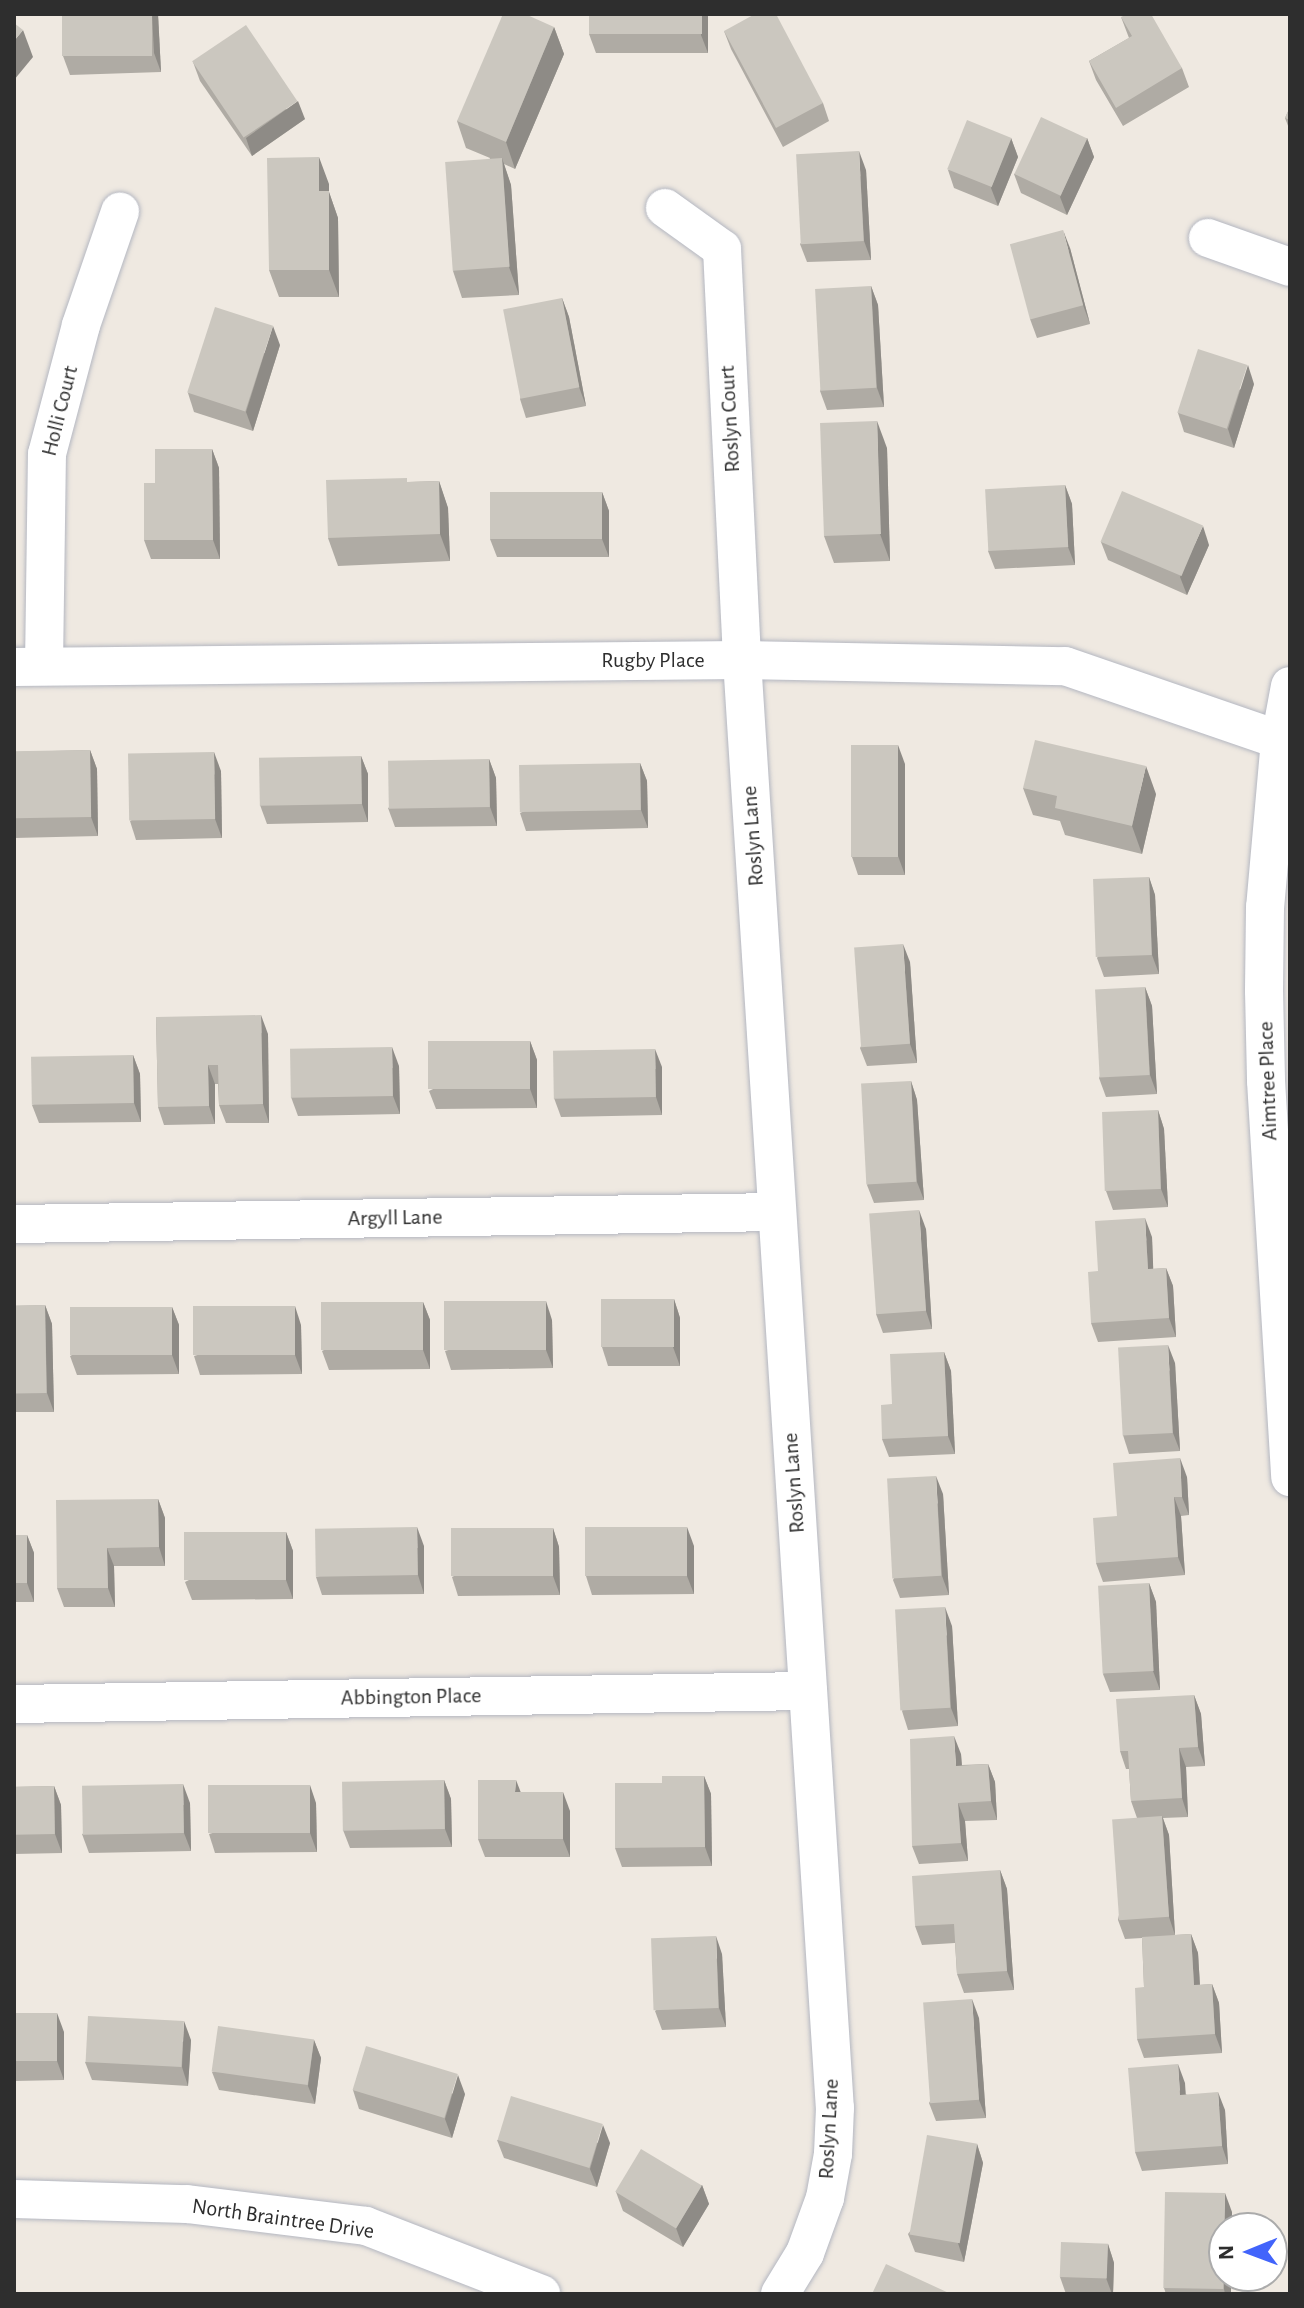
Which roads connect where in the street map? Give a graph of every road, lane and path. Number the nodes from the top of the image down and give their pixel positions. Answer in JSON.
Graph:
{"nodes":[{"id":1,"x":665,"y":208,"type":"dead end"},
{"id":2,"x":120,"y":212,"type":"dead end"},
{"id":3,"x":1208,"y":238,"type":"dead end"},
{"id":4,"x":1290,"y":267,"type":"edge"},
{"id":5,"x":742,"y":660,"type":"junction"},
{"id":6,"x":29,"y":666,"type":"edge"},
{"id":7,"x":1290,"y":686,"type":"edge"},
{"id":8,"x":1280,"y":740,"type":"junction"},
{"id":9,"x":1277,"y":991,"type":"edge"},
{"id":10,"x":776,"y":1212,"type":"junction"},
{"id":11,"x":14,"y":1224,"type":"edge"},
{"id":12,"x":1290,"y":1477,"type":"edge"},
{"id":13,"x":808,"y":1691,"type":"junction"},
{"id":14,"x":14,"y":1704,"type":"edge"},
{"id":15,"x":14,"y":2199,"type":"edge"},
{"id":16,"x":541,"y":2294,"type":"edge"},
{"id":17,"x":780,"y":2294,"type":"edge"}],
"edges":[{"from":1,"to":5,"type":"street","name":"Roslyn Court"},
{"from":2,"to":6,"type":"street","name":"Holli Court"},
{"from":3,"to":4,"type":"street"},
{"from":5,"to":6,"type":"street","name":"Rugby Place"},
{"from":5,"to":8,"type":"street","name":"Rugby Place"},
{"from":5,"to":10,"type":"street","name":"Roslyn Lane"},
{"from":7,"to":8,"type":"street","name":"Aimtree Place"},
{"from":8,"to":9,"type":"street","name":"Aimtree Place"},
{"from":9,"to":12,"type":"street","name":"Aimtree Place"},
{"from":10,"to":11,"type":"street","name":"Argyll Lane"},
{"from":10,"to":13,"type":"street","name":"Roslyn Lane"},
{"from":13,"to":14,"type":"street","name":"Abbington Place"},
{"from":13,"to":17,"type":"street","name":"Roslyn Lane"},
{"from":15,"to":16,"type":"street","name":"North Braintree Drive"}]}
